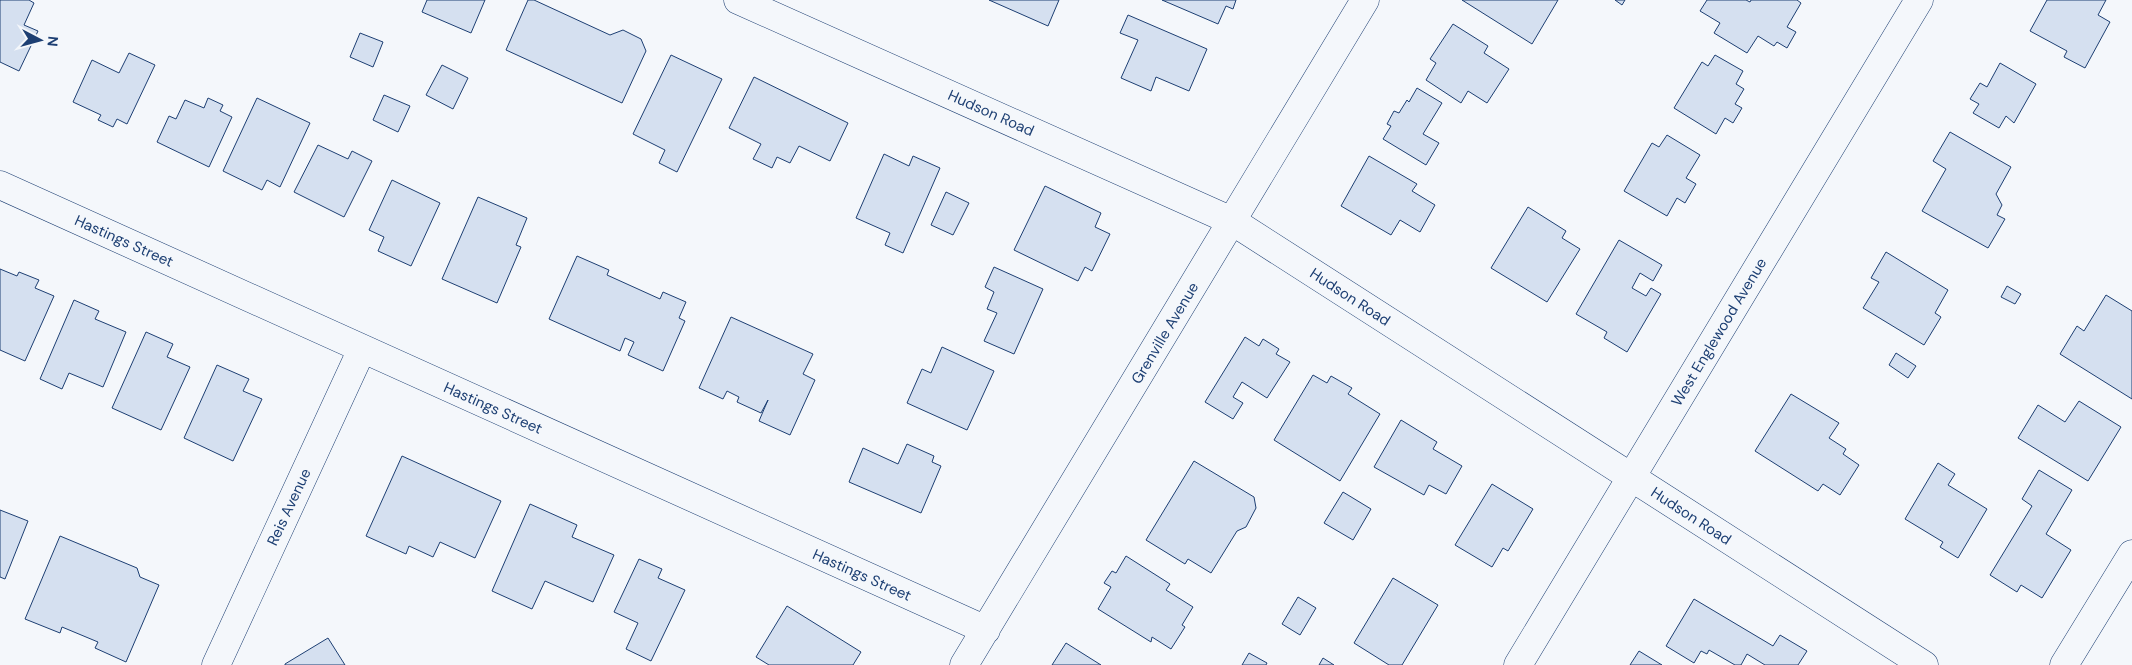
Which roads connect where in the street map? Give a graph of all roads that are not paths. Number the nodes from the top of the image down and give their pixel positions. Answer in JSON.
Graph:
{"nodes":[{"id":1,"x":738,"y":0,"type":"edge"},
{"id":2,"x":1365,"y":0,"type":"edge"},
{"id":3,"x":1919,"y":0,"type":"edge"},
{"id":4,"x":0,"y":185,"type":"edge"},
{"id":5,"x":1232,"y":221,"type":"junction"},
{"id":6,"x":362,"y":349,"type":"junction"},
{"id":7,"x":1631,"y":477,"type":"junction"},
{"id":8,"x":2132,"y":554,"type":"edge"},
{"id":9,"x":986,"y":630,"type":"junction"},
{"id":10,"x":216,"y":665,"type":"edge"},
{"id":11,"x":964,"y":665,"type":"edge"},
{"id":12,"x":1518,"y":665,"type":"edge"},
{"id":13,"x":1924,"y":665,"type":"edge"},
{"id":14,"x":2064,"y":665,"type":"edge"}],
"edges":[{"from":1,"to":5,"type":"street","name":"Hudson Road"},
{"from":2,"to":5,"type":"street","name":"Grenville Avenue"},
{"from":3,"to":7,"type":"street","name":"West Englewood Avenue"},
{"from":4,"to":6,"type":"street","name":"Hastings Street"},
{"from":5,"to":7,"type":"street","name":"Hudson Road"},
{"from":5,"to":9,"type":"street","name":"Grenville Avenue"},
{"from":6,"to":9,"type":"street","name":"Hastings Street"},
{"from":6,"to":10,"type":"street","name":"Reis Avenue"},
{"from":7,"to":12,"type":"street","name":"West Englewood Avenue"},
{"from":7,"to":13,"type":"street","name":"Hudson Road"},
{"from":8,"to":14,"type":"street"},
{"from":9,"to":11,"type":"street","name":"Grenville Avenue"}]}
